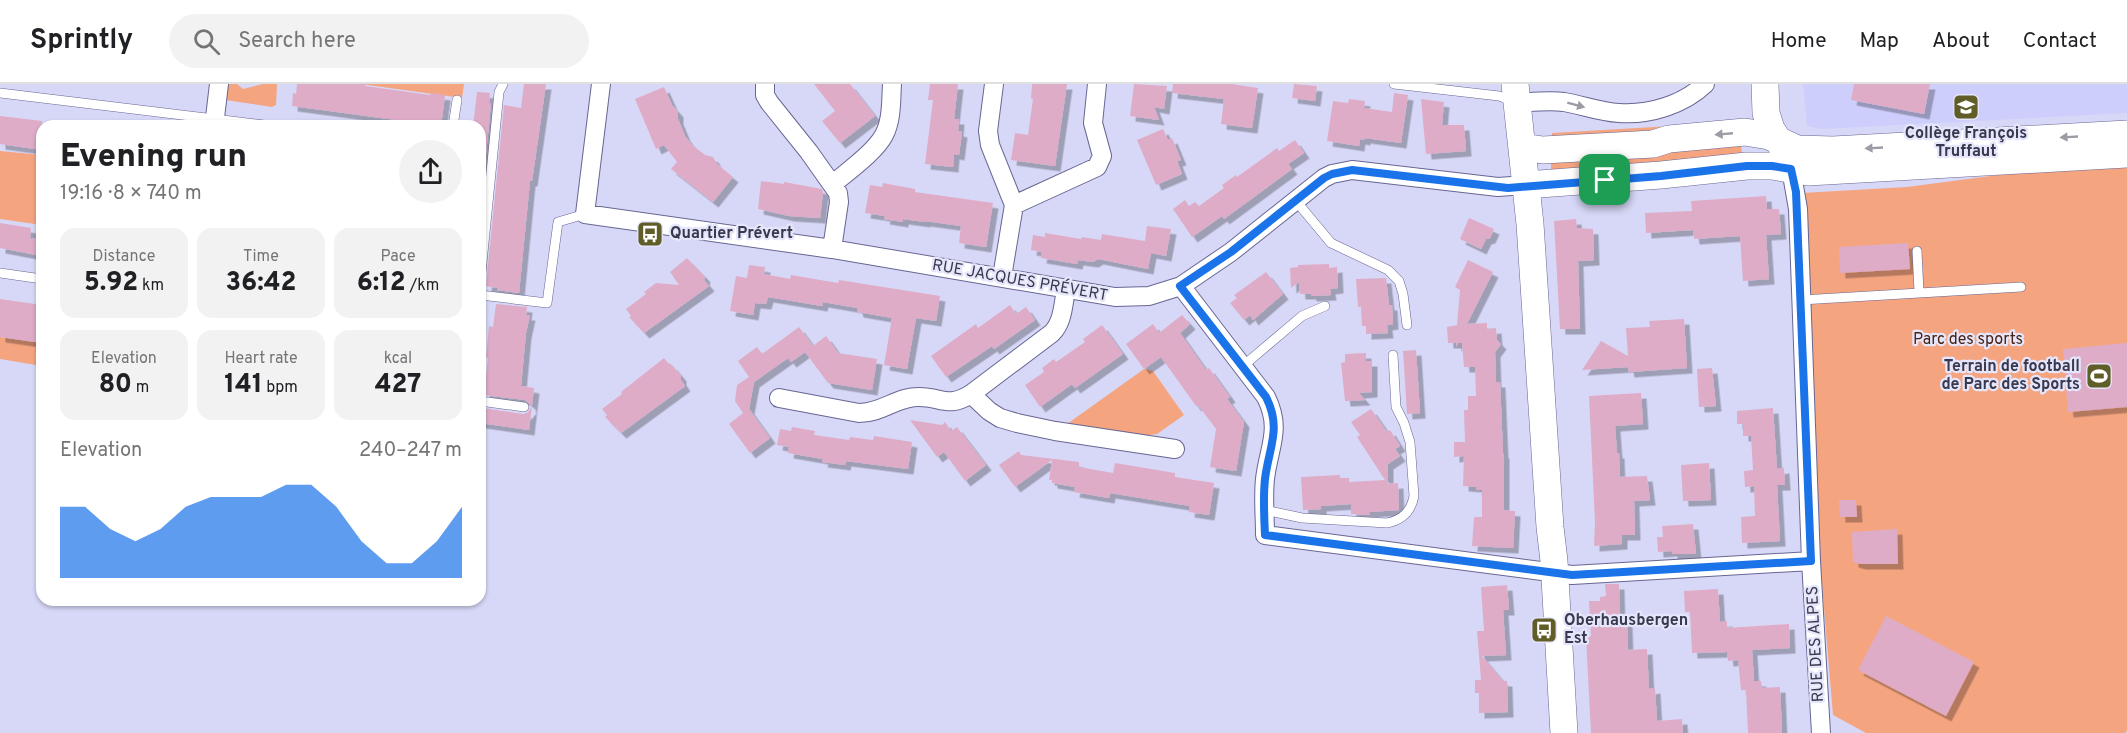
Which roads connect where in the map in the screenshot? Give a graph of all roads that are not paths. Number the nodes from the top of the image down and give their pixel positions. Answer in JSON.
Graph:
{"nodes":[{"id":1,"x":219,"y":84,"type":"edge"},
{"id":2,"x":503,"y":84,"type":"edge"},
{"id":3,"x":601,"y":84,"type":"edge"},
{"id":4,"x":765,"y":84,"type":"edge"},
{"id":5,"x":892,"y":84,"type":"edge"},
{"id":6,"x":994,"y":84,"type":"edge"},
{"id":7,"x":1097,"y":84,"type":"edge"},
{"id":8,"x":1394,"y":84,"type":"edge"},
{"id":9,"x":1705,"y":84,"type":"edge"},
{"id":10,"x":1765,"y":84,"type":"edge"},
{"id":11,"x":1781,"y":84,"type":"edge"},
{"id":12,"x":0,"y":93,"type":"edge"},
{"id":13,"x":1516,"y":94,"type":"edge"},
{"id":14,"x":457,"y":100,"type":"dead end"},
{"id":15,"x":199,"y":120,"type":"edge"},
{"id":16,"x":214,"y":120,"type":"edge"},
{"id":17,"x":454,"y":120,"type":"edge"},
{"id":18,"x":2127,"y":134,"type":"edge"},
{"id":19,"x":1781,"y":142,"type":"junction"},
{"id":20,"x":1522,"y":147,"type":"junction"},
{"id":21,"x":2127,"y":154,"type":"edge"},
{"id":22,"x":1791,"y":169,"type":"junction"},
{"id":23,"x":833,"y":184,"type":"junction"},
{"id":24,"x":1526,"y":185,"type":"junction"},
{"id":25,"x":1296,"y":201,"type":"junction"},
{"id":26,"x":1014,"y":205,"type":"junction"},
{"id":27,"x":585,"y":214,"type":"junction"},
{"id":28,"x":486,"y":223,"type":"edge"},
{"id":29,"x":832,"y":249,"type":"junction"},
{"id":30,"x":1917,"y":250,"type":"dead end"},
{"id":31,"x":0,"y":273,"type":"edge"},
{"id":32,"x":1002,"y":277,"type":"junction"},
{"id":33,"x":36,"y":278,"type":"edge"},
{"id":34,"x":1180,"y":286,"type":"junction"},
{"id":35,"x":2021,"y":286,"type":"dead end"},
{"id":36,"x":1066,"y":290,"type":"junction"},
{"id":37,"x":1919,"y":292,"type":"junction"},
{"id":38,"x":486,"y":296,"type":"edge"},
{"id":39,"x":1801,"y":300,"type":"junction"},
{"id":40,"x":1324,"y":306,"type":"dead end"},
{"id":41,"x":1407,"y":325,"type":"dead end"},
{"id":42,"x":1393,"y":355,"type":"dead end"},
{"id":43,"x":1243,"y":366,"type":"junction"},
{"id":44,"x":971,"y":394,"type":"junction"},
{"id":45,"x":779,"y":398,"type":"dead end"},
{"id":46,"x":486,"y":402,"type":"edge"},
{"id":47,"x":524,"y":407,"type":"dead end"},
{"id":48,"x":1175,"y":449,"type":"dead end"},
{"id":49,"x":1265,"y":510,"type":"junction"},
{"id":50,"x":1811,"y":561,"type":"junction"},
{"id":51,"x":1554,"y":572,"type":"junction"},
{"id":52,"x":1564,"y":733,"type":"edge"},
{"id":53,"x":1821,"y":733,"type":"edge"}],
"edges":[{"from":1,"to":16,"type":"street"},
{"from":2,"to":28,"type":"lane"},
{"from":3,"to":27,"type":"street"},
{"from":4,"to":23,"type":"street"},
{"from":5,"to":23,"type":"street"},
{"from":6,"to":26,"type":"street"},
{"from":7,"to":26,"type":"street"},
{"from":8,"to":13,"type":"lane"},
{"from":13,"to":9,"type":"street","one_way":true},
{"from":10,"to":19,"type":"street"},
{"from":11,"to":19,"type":"street"},
{"from":12,"to":15,"type":"lane"},
{"from":13,"to":20,"type":"street"},
{"from":14,"to":17,"type":"lane"},
{"from":18,"to":19,"type":"street","one_way":true},
{"from":19,"to":20,"type":"street","one_way":true},
{"from":19,"to":22,"type":"street"},
{"from":20,"to":24,"type":"street"},
{"from":21,"to":22,"type":"street"},
{"from":22,"to":24,"type":"street"},
{"from":22,"to":39,"type":"street","name":"RUE DES ALPES"},
{"from":23,"to":29,"type":"street"},
{"from":24,"to":25,"type":"street","name":"RUE JACQUES PRÉVERT"},
{"from":24,"to":51,"type":"street"},
{"from":25,"to":34,"type":"street","name":"RUE JACQUES PRÉVERT"},
{"from":25,"to":41,"type":"lane"},
{"from":26,"to":32,"type":"street"},
{"from":27,"to":29,"type":"street","name":"RUE JACQUES PRÉVERT"},
{"from":27,"to":38,"type":"lane"},
{"from":29,"to":32,"type":"street","name":"RUE JACQUES PRÉVERT"},
{"from":30,"to":37,"type":"lane"},
{"from":31,"to":33,"type":"lane"},
{"from":32,"to":36,"type":"street","name":"RUE JACQUES PRÉVERT"},
{"from":34,"to":36,"type":"street","name":"RUE JACQUES PRÉVERT"},
{"from":34,"to":43,"type":"street"},
{"from":35,"to":37,"type":"lane"},
{"from":36,"to":44,"type":"street"},
{"from":37,"to":39,"type":"lane"},
{"from":39,"to":50,"type":"street","name":"RUE DES ALPES"},
{"from":40,"to":43,"type":"lane"},
{"from":42,"to":49,"type":"lane"},
{"from":43,"to":49,"type":"street"},
{"from":44,"to":45,"type":"street"},
{"from":44,"to":48,"type":"street"},
{"from":46,"to":47,"type":"lane"},
{"from":49,"to":51,"type":"street"},
{"from":50,"to":51,"type":"street"},
{"from":50,"to":53,"type":"street","name":"RUE DES ALPES"},
{"from":51,"to":52,"type":"street"}]}
